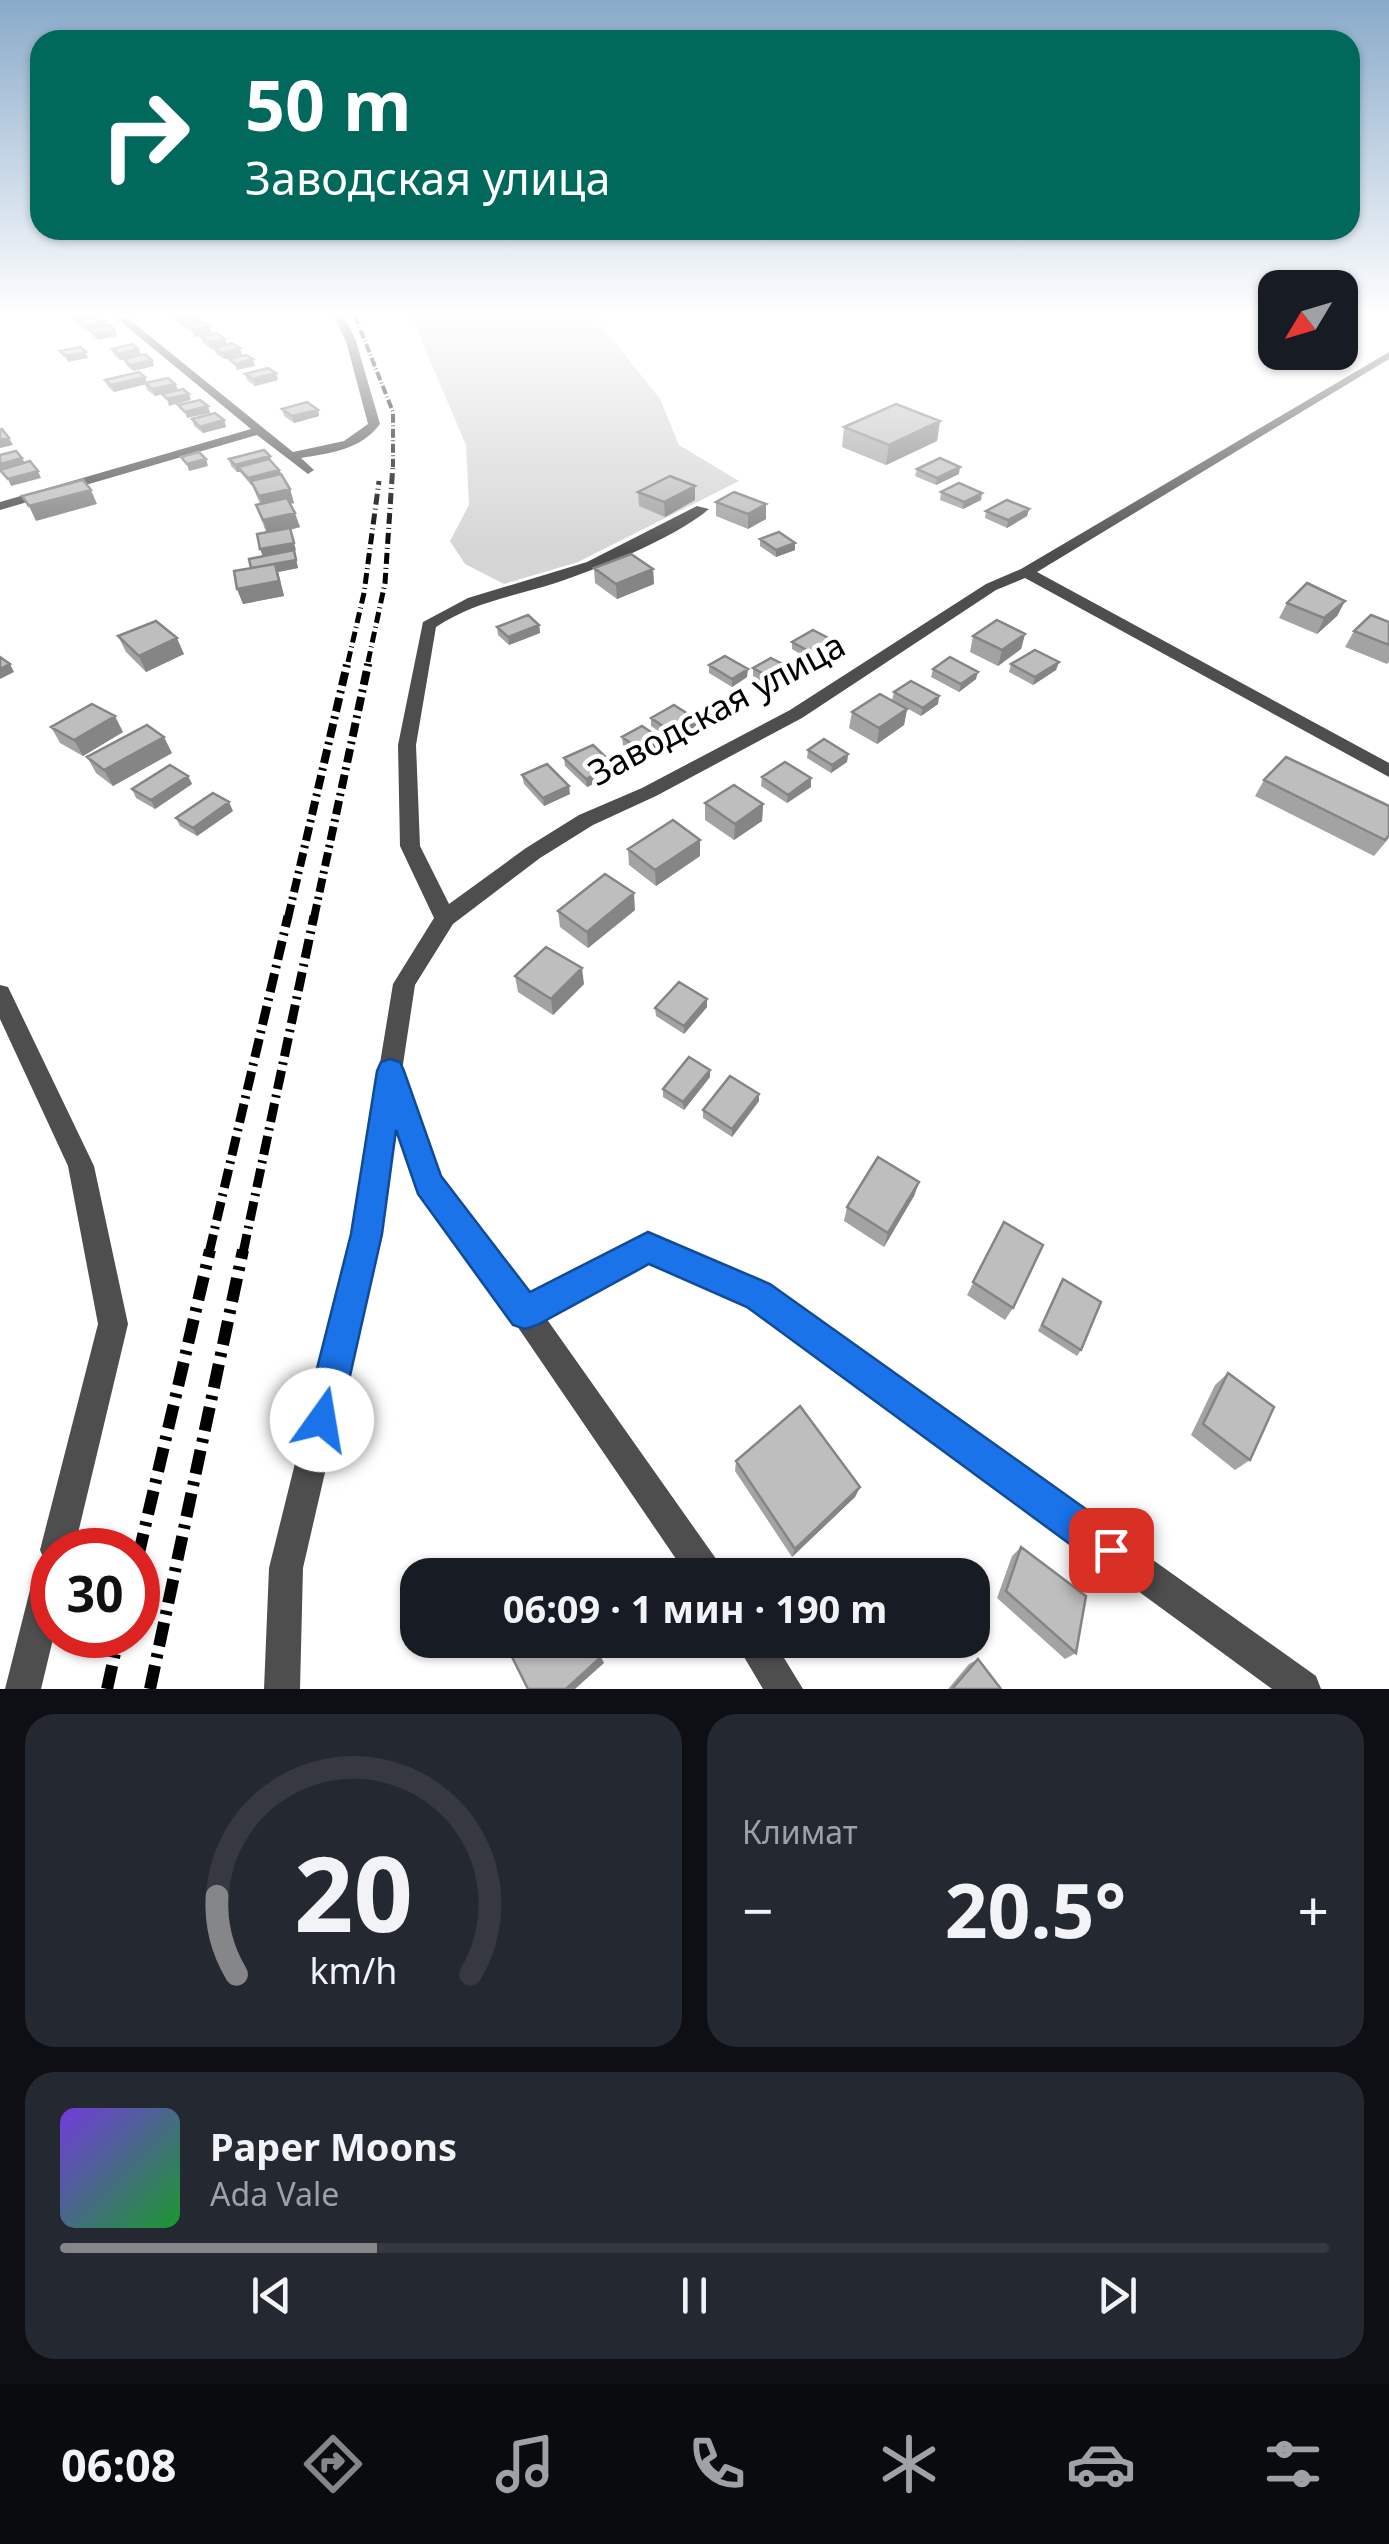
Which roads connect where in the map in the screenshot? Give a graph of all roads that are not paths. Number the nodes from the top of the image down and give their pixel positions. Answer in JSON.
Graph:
{"nodes":[{"id":1,"x":216,"y":395,"type":"edge"},
{"id":2,"x":366,"y":395,"type":"edge"},
{"id":3,"x":1322,"y":395,"type":"edge"},
{"id":4,"x":260,"y":430,"type":"junction"},
{"id":5,"x":291,"y":456,"type":"junction"},
{"id":6,"x":308,"y":470,"type":"dead end"},
{"id":7,"x":0,"y":506,"type":"edge"},
{"id":8,"x":702,"y":508,"type":"dead end"},
{"id":9,"x":1026,"y":572,"type":"junction"},
{"id":10,"x":1389,"y":772,"type":"edge"},
{"id":11,"x":445,"y":918,"type":"junction"},
{"id":12,"x":0,"y":994,"type":"edge"},
{"id":13,"x":390,"y":1071,"type":"junction"},
{"id":14,"x":525,"y":1313,"type":"junction"},
{"id":15,"x":63,"y":1528,"type":"edge"},
{"id":16,"x":695,"y":1558,"type":"edge"},
{"id":17,"x":31,"y":1658,"type":"edge"},
{"id":18,"x":764,"y":1658,"type":"edge"},
{"id":19,"x":24,"y":1689,"type":"edge"},
{"id":20,"x":282,"y":1689,"type":"edge"},
{"id":21,"x":786,"y":1689,"type":"edge"},
{"id":22,"x":1303,"y":1689,"type":"edge"}],
"edges":[{"from":1,"to":4,"type":"street"},
{"from":2,"to":5,"type":"street"},
{"from":3,"to":9,"type":"street","name":"Заводская улица"},
{"from":4,"to":5,"type":"street"},
{"from":4,"to":7,"type":"street"},
{"from":5,"to":6,"type":"street"},
{"from":8,"to":11,"type":"street"},
{"from":9,"to":10,"type":"street"},
{"from":9,"to":11,"type":"street","name":"Заводская улица"},
{"from":11,"to":13,"type":"street","name":"Заводская улица"},
{"from":12,"to":15,"type":"street"},
{"from":13,"to":14,"type":"street","name":"Заводская улица"},
{"from":13,"to":20,"type":"street"},
{"from":14,"to":16,"type":"street","name":"Заводская улица"},
{"from":14,"to":22,"type":"street"},
{"from":17,"to":19,"type":"street"},
{"from":18,"to":21,"type":"street"}]}
